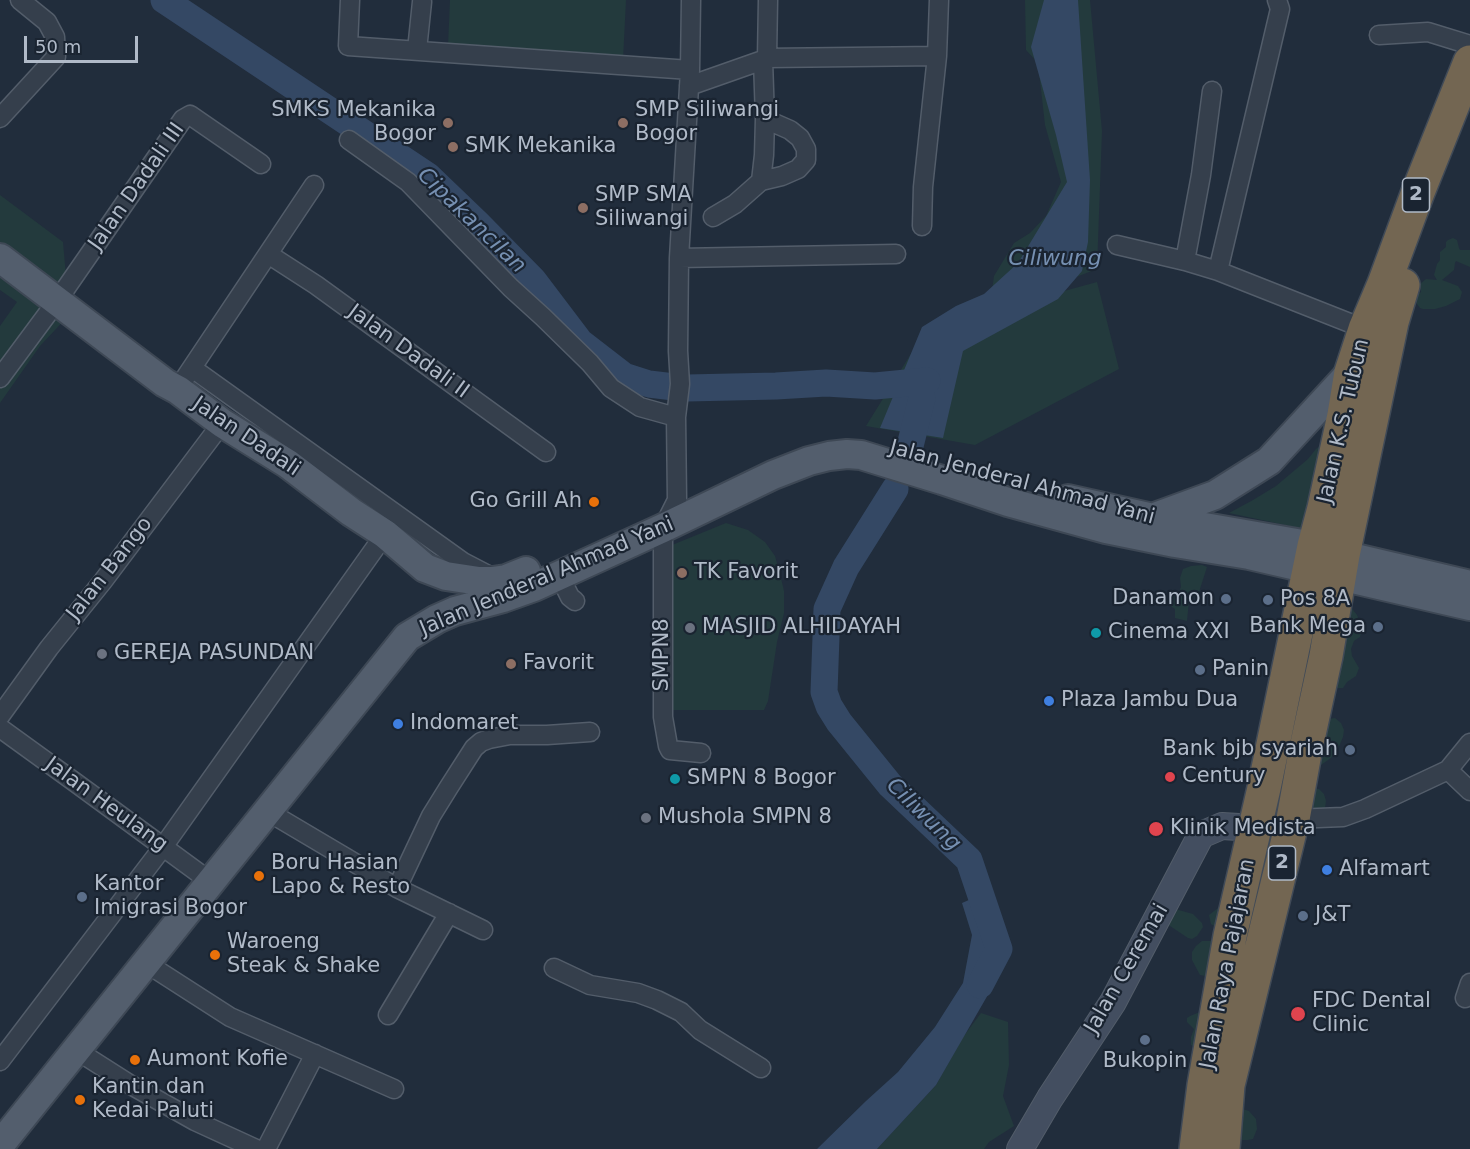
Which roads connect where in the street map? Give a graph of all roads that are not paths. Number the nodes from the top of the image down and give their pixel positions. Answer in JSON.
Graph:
{"nodes":[{"id":1,"x":20,"y":0,"type":"edge"},
{"id":2,"x":350,"y":0,"type":"edge"},
{"id":3,"x":691,"y":0,"type":"edge"},
{"id":4,"x":768,"y":0,"type":"edge"},
{"id":5,"x":939,"y":0,"type":"edge"},
{"id":6,"x":1277,"y":0,"type":"edge"},
{"id":7,"x":422,"y":2,"type":"dead end"},
{"id":8,"x":1379,"y":35,"type":"dead end"},
{"id":9,"x":1470,"y":45,"type":"edge"},
{"id":10,"x":417,"y":50,"type":"junction"},
{"id":11,"x":937,"y":56,"type":"junction"},
{"id":12,"x":765,"y":59,"type":"junction"},
{"id":13,"x":1470,"y":62,"type":"edge"},
{"id":14,"x":690,"y":78,"type":"junction"},
{"id":15,"x":1212,"y":91,"type":"dead end"},
{"id":16,"x":1470,"y":116,"type":"edge"},
{"id":17,"x":0,"y":117,"type":"edge"},
{"id":18,"x":765,"y":119,"type":"junction"},
{"id":19,"x":349,"y":140,"type":"dead end"},
{"id":20,"x":261,"y":164,"type":"dead end"},
{"id":21,"x":761,"y":181,"type":"junction"},
{"id":22,"x":314,"y":185,"type":"dead end"},
{"id":23,"x":713,"y":217,"type":"dead end"},
{"id":24,"x":922,"y":226,"type":"dead end"},
{"id":25,"x":1117,"y":245,"type":"dead end"},
{"id":26,"x":268,"y":254,"type":"junction"},
{"id":27,"x":896,"y":254,"type":"dead end"},
{"id":28,"x":0,"y":258,"type":"edge"},
{"id":29,"x":679,"y":258,"type":"junction"},
{"id":30,"x":1185,"y":261,"type":"junction"},
{"id":31,"x":1218,"y":271,"type":"junction"},
{"id":32,"x":57,"y":302,"type":"junction"},
{"id":33,"x":1365,"y":329,"type":"junction"},
{"id":34,"x":1351,"y":372,"type":"junction"},
{"id":35,"x":0,"y":378,"type":"edge"},
{"id":36,"x":185,"y":379,"type":"junction"},
{"id":37,"x":676,"y":417,"type":"junction"},
{"id":38,"x":222,"y":423,"type":"junction"},
{"id":39,"x":546,"y":452,"type":"dead end"},
{"id":40,"x":291,"y":453,"type":"junction"},
{"id":41,"x":769,"y":466,"type":"junction"},
{"id":42,"x":946,"y":472,"type":"junction"},
{"id":43,"x":677,"y":500,"type":"junction"},
{"id":44,"x":1153,"y":518,"type":"junction"},
{"id":45,"x":663,"y":528,"type":"junction"},
{"id":46,"x":398,"y":535,"type":"junction"},
{"id":47,"x":1327,"y":561,"type":"junction"},
{"id":48,"x":425,"y":568,"type":"junction"},
{"id":49,"x":559,"y":575,"type":"junction"},
{"id":50,"x":502,"y":579,"type":"junction"},
{"id":51,"x":1470,"y":585,"type":"edge"},
{"id":52,"x":575,"y":601,"type":"dead end"},
{"id":53,"x":1470,"y":606,"type":"edge"},
{"id":54,"x":407,"y":637,"type":"junction"},
{"id":55,"x":0,"y":716,"type":"edge"},
{"id":56,"x":0,"y":728,"type":"edge"},
{"id":57,"x":590,"y":732,"type":"dead end"},
{"id":58,"x":1470,"y":744,"type":"edge"},
{"id":59,"x":701,"y":753,"type":"dead end"},
{"id":60,"x":1448,"y":770,"type":"junction"},
{"id":61,"x":1470,"y":791,"type":"edge"},
{"id":62,"x":267,"y":811,"type":"junction"},
{"id":63,"x":1293,"y":819,"type":"junction"},
{"id":64,"x":1255,"y":828,"type":"junction"},
{"id":65,"x":163,"y":847,"type":"junction"},
{"id":66,"x":211,"y":882,"type":"junction"},
{"id":67,"x":397,"y":888,"type":"junction"},
{"id":68,"x":449,"y":913,"type":"junction"},
{"id":69,"x":483,"y":930,"type":"dead end"},
{"id":70,"x":146,"y":963,"type":"junction"},
{"id":71,"x":554,"y":968,"type":"dead end"},
{"id":72,"x":388,"y":1015,"type":"dead end"},
{"id":73,"x":76,"y":1050,"type":"junction"},
{"id":74,"x":315,"y":1054,"type":"junction"},
{"id":75,"x":0,"y":1061,"type":"edge"},
{"id":76,"x":761,"y":1068,"type":"dead end"},
{"id":77,"x":394,"y":1089,"type":"dead end"},
{"id":78,"x":0,"y":1145,"type":"edge"},
{"id":79,"x":256,"y":1149,"type":"edge"},
{"id":80,"x":266,"y":1149,"type":"edge"},
{"id":81,"x":1020,"y":1149,"type":"edge"},
{"id":82,"x":1196,"y":1149,"type":"edge"},
{"id":83,"x":1223,"y":1149,"type":"edge"}],
"edges":[{"from":1,"to":17,"type":"street"},
{"from":2,"to":10,"type":"street"},
{"from":3,"to":14,"type":"street"},
{"from":4,"to":12,"type":"street"},
{"from":5,"to":11,"type":"street"},
{"from":6,"to":31,"type":"street"},
{"from":7,"to":10,"type":"street"},
{"from":8,"to":9,"type":"street"},
{"from":10,"to":14,"type":"street"},
{"from":11,"to":12,"type":"street"},
{"from":11,"to":24,"type":"street"},
{"from":12,"to":14,"type":"street"},
{"from":12,"to":18,"type":"street"},
{"from":13,"to":33,"type":"highway","name":"Jalan K.S. Tubun","number":"2"},
{"from":14,"to":29,"type":"street"},
{"from":15,"to":30,"type":"street"},
{"from":16,"to":47,"type":"highway","name":"Jalan K.S. Tubun","number":"2"},
{"from":18,"to":21,"type":"street"},
{"from":18,"to":21,"type":"street"},
{"from":19,"to":37,"type":"street"},
{"from":20,"to":32,"type":"street","name":"Jalan Dadali III"},
{"from":21,"to":23,"type":"street"},
{"from":22,"to":26,"type":"street"},
{"from":25,"to":30,"type":"street"},
{"from":26,"to":36,"type":"street"},
{"from":26,"to":39,"type":"street","name":"Jalan Dadali II"},
{"from":27,"to":29,"type":"street"},
{"from":28,"to":32,"type":"main road","name":"Jalan Dadali"},
{"from":29,"to":37,"type":"street"},
{"from":30,"to":31,"type":"street"},
{"from":31,"to":33,"type":"street"},
{"from":32,"to":35,"type":"street"},
{"from":32,"to":36,"type":"main road","name":"Jalan Dadali"},
{"from":33,"to":34,"type":"highway","name":"Jalan K.S. Tubun","number":"2"},
{"from":34,"to":44,"type":"main road"},
{"from":34,"to":47,"type":"highway","name":"Jalan K.S. Tubun","number":"2"},
{"from":36,"to":38,"type":"main road","name":"Jalan Dadali"},
{"from":36,"to":40,"type":"street"},
{"from":37,"to":43,"type":"street"},
{"from":38,"to":40,"type":"main road","name":"Jalan Dadali"},
{"from":38,"to":55,"type":"street","name":"Jalan Bango"},
{"from":40,"to":46,"type":"main road","name":"Jalan Dadali"},
{"from":41,"to":42,"type":"main road","name":"Jalan Jenderal Ahmad Yani"},
{"from":41,"to":43,"type":"main road","name":"Jalan Jenderal Ahmad Yani"},
{"from":41,"to":45,"type":"main road","name":"Jalan Jenderal Ahmad Yani"},
{"from":42,"to":44,"type":"main road","name":"Jalan Jenderal Ahmad Yani"},
{"from":42,"to":47,"type":"main road","name":"Jalan Jenderal Ahmad Yani"},
{"from":43,"to":45,"type":"street"},
{"from":43,"to":50,"type":"main road","name":"Jalan Jenderal Ahmad Yani"},
{"from":44,"to":47,"type":"main road","name":"Jalan Jenderal Ahmad Yani"},
{"from":45,"to":49,"type":"main road","name":"Jalan Jenderal Ahmad Yani"},
{"from":45,"to":59,"type":"street","name":"SMPN8"},
{"from":46,"to":48,"type":"main road","name":"Jalan Dadali"},
{"from":46,"to":50,"type":"street"},
{"from":46,"to":65,"type":"street"},
{"from":47,"to":51,"type":"main road"},
{"from":47,"to":53,"type":"main road"},
{"from":47,"to":63,"type":"highway","name":"Jalan Raya Pajajaran","number":"2"},
{"from":47,"to":64,"type":"highway","name":"Jalan Raya Pajajaran","number":"2"},
{"from":48,"to":50,"type":"main road","name":"Jalan Dadali"},
{"from":48,"to":54,"type":"main road"},
{"from":49,"to":52,"type":"street"},
{"from":49,"to":54,"type":"main road","name":"Jalan Jenderal Ahmad Yani"},
{"from":54,"to":62,"type":"main road","name":"Jalan Jenderal Ahmad Yani"},
{"from":56,"to":65,"type":"street","name":"Jalan Heulang"},
{"from":57,"to":67,"type":"street"},
{"from":58,"to":60,"type":"street"},
{"from":60,"to":61,"type":"street"},
{"from":60,"to":63,"type":"street"},
{"from":62,"to":66,"type":"main road","name":"Jalan Jenderal Ahmad Yani"},
{"from":62,"to":67,"type":"street"},
{"from":63,"to":83,"type":"highway","name":"Jalan Raya Pajajaran","number":"2"},
{"from":64,"to":81,"type":"street","name":"Jalan Ceremai"},
{"from":64,"to":82,"type":"highway","name":"Jalan Raya Pajajaran","number":"2"},
{"from":65,"to":66,"type":"street","name":"Jalan Heulang"},
{"from":65,"to":75,"type":"street"},
{"from":66,"to":70,"type":"main road","name":"Jalan Jenderal Ahmad Yani"},
{"from":67,"to":68,"type":"street"},
{"from":68,"to":69,"type":"street"},
{"from":68,"to":72,"type":"street"},
{"from":70,"to":73,"type":"main road","name":"Jalan Jenderal Ahmad Yani"},
{"from":70,"to":74,"type":"street"},
{"from":71,"to":76,"type":"street"},
{"from":73,"to":78,"type":"main road","name":"Jalan Jenderal Ahmad Yani"},
{"from":73,"to":79,"type":"street"},
{"from":74,"to":77,"type":"street"},
{"from":74,"to":80,"type":"street"}]}
